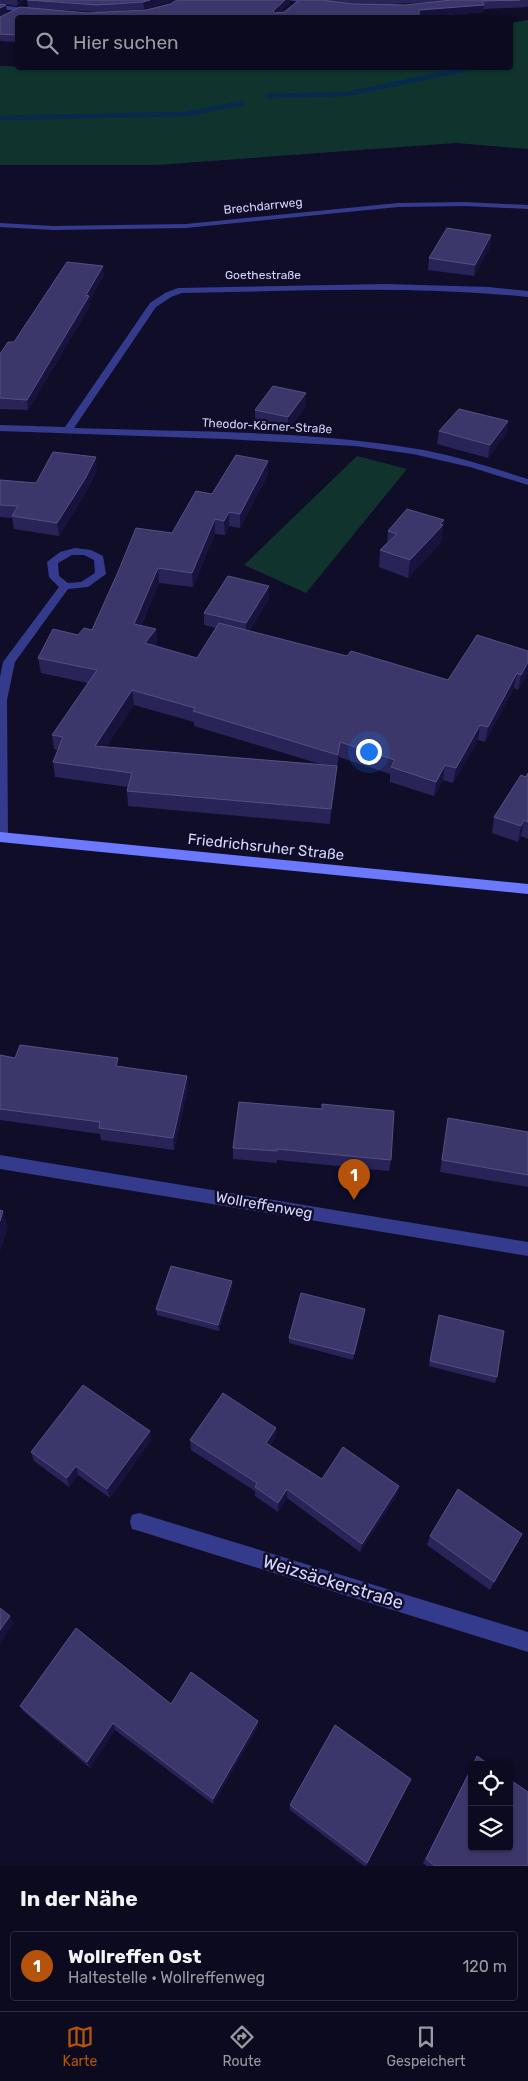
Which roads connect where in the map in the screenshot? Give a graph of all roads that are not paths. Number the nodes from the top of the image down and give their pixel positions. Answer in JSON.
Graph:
{"nodes":[{"id":1,"x":30,"y":0,"type":"edge"},
{"id":2,"x":292,"y":3,"type":"edge"},
{"id":3,"x":318,"y":3,"type":"edge"},
{"id":4,"x":0,"y":7,"type":"edge"},
{"id":5,"x":19,"y":10,"type":"junction"},
{"id":6,"x":39,"y":12,"type":"edge"},
{"id":7,"x":6,"y":17,"type":"edge"},
{"id":8,"x":528,"y":207,"type":"edge"},
{"id":9,"x":0,"y":225,"type":"edge"},
{"id":10,"x":528,"y":294,"type":"edge"},
{"id":11,"x":0,"y":428,"type":"edge"},
{"id":12,"x":68,"y":430,"type":"junction"},
{"id":13,"x":528,"y":482,"type":"edge"},
{"id":14,"x":65,"y":586,"type":"dead end"},
{"id":15,"x":1,"y":837,"type":"edge"},
{"id":16,"x":528,"y":888,"type":"edge"},
{"id":17,"x":0,"y":1162,"type":"edge"},
{"id":18,"x":528,"y":1249,"type":"edge"},
{"id":19,"x":139,"y":1522,"type":"dead end"},
{"id":20,"x":528,"y":1642,"type":"edge"}],
"edges":[{"from":1,"to":5,"type":"street"},
{"from":2,"to":3,"type":"street"},
{"from":4,"to":5,"type":"street"},
{"from":5,"to":6,"type":"street"},
{"from":5,"to":7,"type":"street"},
{"from":8,"to":9,"type":"street","name":"Brechdarrweg"},
{"from":10,"to":12,"type":"street","name":"Goethestraße"},
{"from":11,"to":12,"type":"street","name":"Theodor-Körner-Straße"},
{"from":12,"to":13,"type":"street","name":"Theodor-Körner-Straße"},
{"from":14,"to":15,"type":"street"},
{"from":15,"to":16,"type":"main road","name":"Friedrichsruher Straße"},
{"from":17,"to":18,"type":"street","name":"Wollreffenweg"},
{"from":19,"to":20,"type":"street","name":"Weizsäckerstraße"}]}
